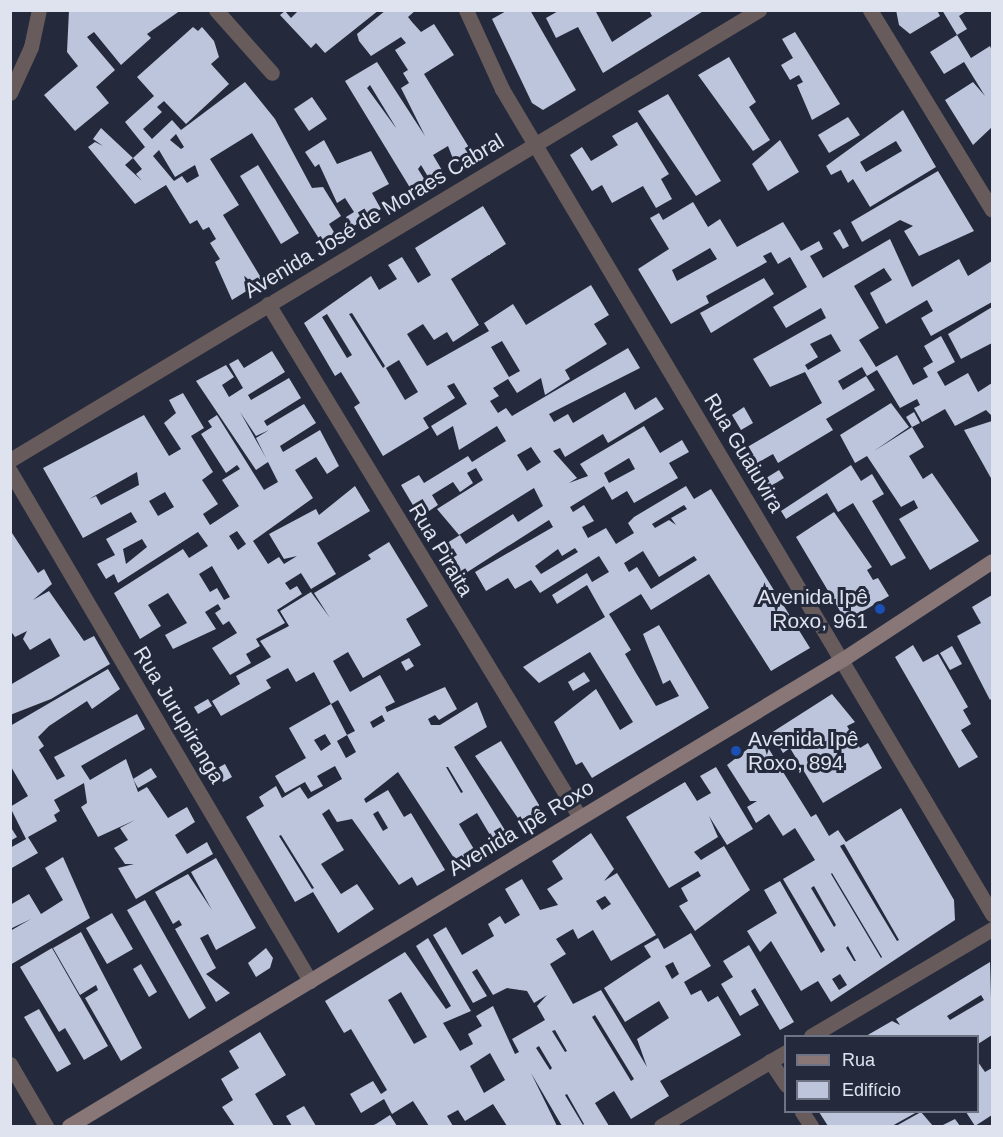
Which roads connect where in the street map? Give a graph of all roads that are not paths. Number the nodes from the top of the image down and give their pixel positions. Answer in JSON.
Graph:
{"nodes":[{"id":1,"x":39,"y":10,"type":"edge"},
{"id":2,"x":216,"y":10,"type":"edge"},
{"id":3,"x":466,"y":10,"type":"edge"},
{"id":4,"x":759,"y":10,"type":"edge"},
{"id":5,"x":870,"y":10,"type":"edge"},
{"id":6,"x":272,"y":73,"type":"dead end"},
{"id":7,"x":10,"y":93,"type":"edge"},
{"id":8,"x":534,"y":145,"type":"junction"},
{"id":9,"x":993,"y":210,"type":"edge"},
{"id":10,"x":268,"y":304,"type":"junction"},
{"id":11,"x":10,"y":460,"type":"edge"},
{"id":12,"x":10,"y":471,"type":"edge"},
{"id":13,"x":993,"y":561,"type":"edge"},
{"id":14,"x":843,"y":659,"type":"junction"},
{"id":15,"x":579,"y":816,"type":"junction"},
{"id":16,"x":993,"y":914,"type":"edge"},
{"id":17,"x":993,"y":929,"type":"edge"},
{"id":18,"x":309,"y":981,"type":"junction"},
{"id":19,"x":813,"y":1035,"type":"edge"},
{"id":20,"x":784,"y":1053,"type":"edge"},
{"id":21,"x":770,"y":1061,"type":"junction"},
{"id":22,"x":10,"y":1064,"type":"edge"},
{"id":23,"x":784,"y":1082,"type":"edge"},
{"id":24,"x":803,"y":1113,"type":"edge"},
{"id":25,"x":46,"y":1126,"type":"edge"},
{"id":26,"x":69,"y":1126,"type":"edge"},
{"id":27,"x":661,"y":1126,"type":"edge"},
{"id":28,"x":811,"y":1126,"type":"edge"}],
"edges":[{"from":1,"to":7,"type":"street"},
{"from":2,"to":6,"type":"street"},
{"from":3,"to":8,"type":"street","name":"Rua Guaiuvira"},
{"from":4,"to":8,"type":"street","name":"Avenida José de Moraes Cabral"},
{"from":5,"to":9,"type":"street"},
{"from":8,"to":10,"type":"street","name":"Avenida José de Moraes Cabral"},
{"from":8,"to":14,"type":"street","name":"Rua Guaiuvira"},
{"from":10,"to":11,"type":"street","name":"Avenida José de Moraes Cabral"},
{"from":10,"to":15,"type":"street","name":"Rua Piraita"},
{"from":12,"to":18,"type":"street","name":"Rua Jurupiranga"},
{"from":13,"to":14,"type":"street","name":"Avenida Ipê Roxo"},
{"from":14,"to":15,"type":"street","name":"Avenida Ipê Roxo"},
{"from":14,"to":16,"type":"street","name":"Rua Guaiuvira"},
{"from":15,"to":18,"type":"street","name":"Avenida Ipê Roxo"},
{"from":17,"to":19,"type":"street"},
{"from":18,"to":26,"type":"street","name":"Avenida Ipê Roxo"},
{"from":20,"to":21,"type":"street"},
{"from":21,"to":23,"type":"street"},
{"from":21,"to":27,"type":"street"},
{"from":22,"to":25,"type":"street"},
{"from":24,"to":28,"type":"street"}]}
